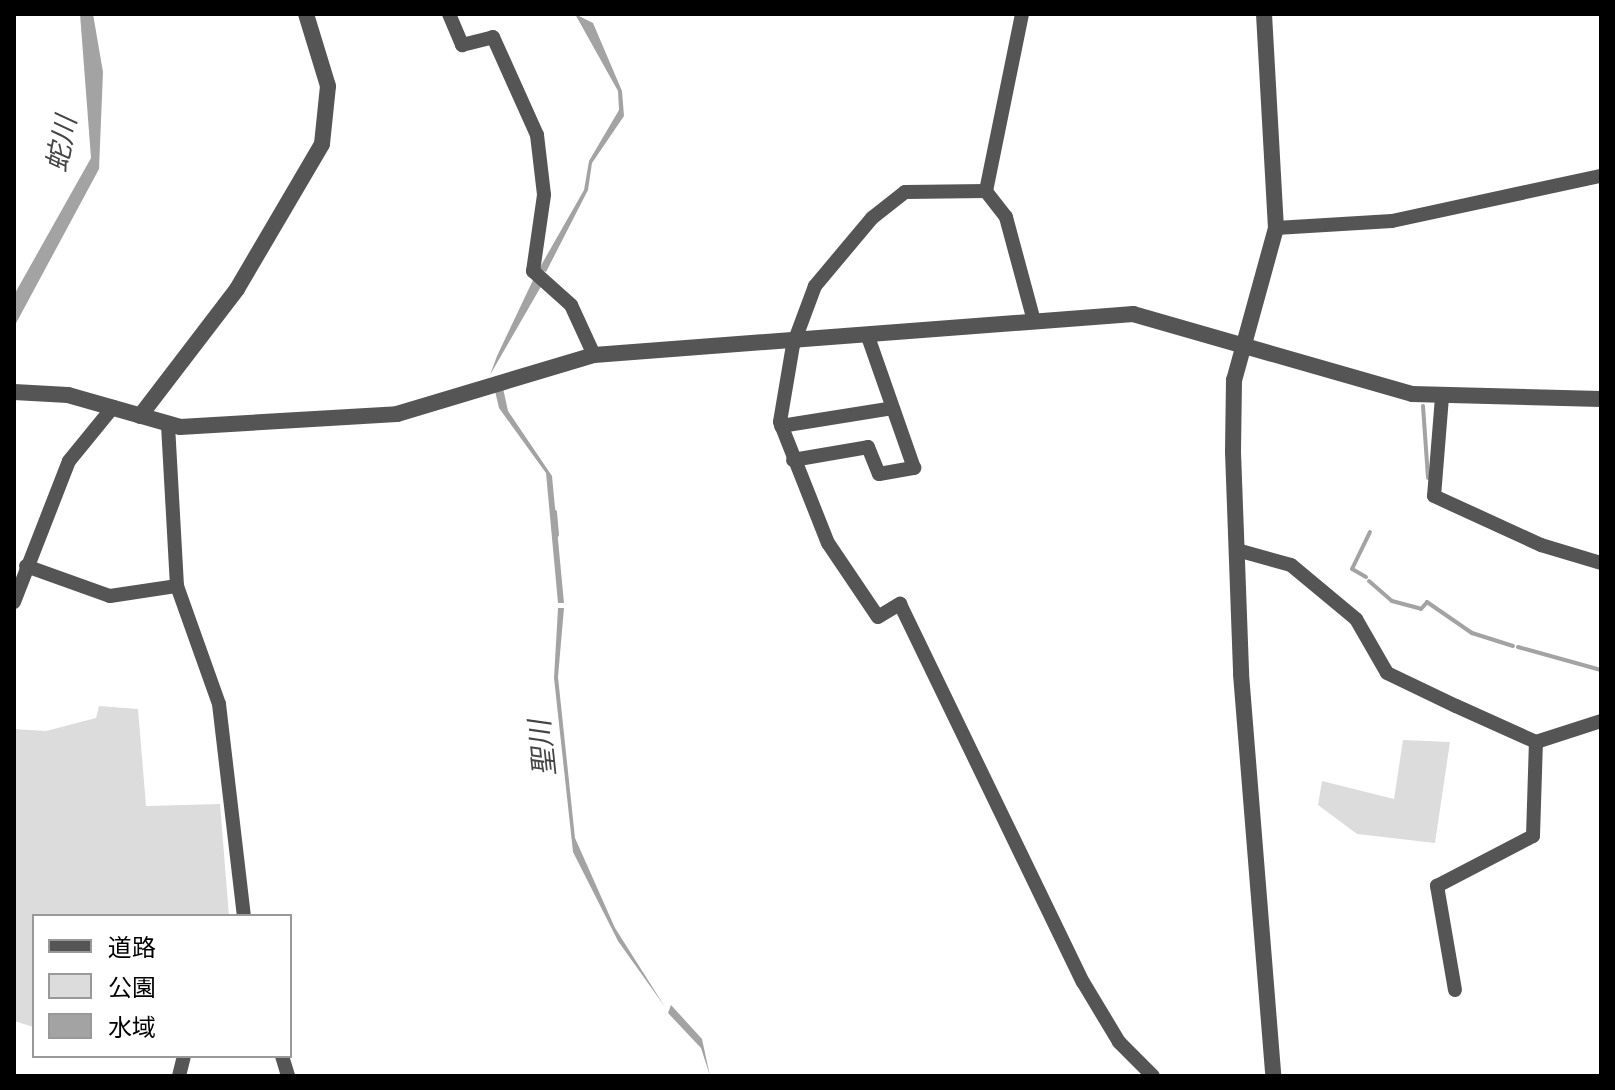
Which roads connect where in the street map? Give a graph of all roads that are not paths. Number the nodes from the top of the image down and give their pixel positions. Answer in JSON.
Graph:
{"nodes":[{"id":1,"x":306,"y":14,"type":"edge"},
{"id":2,"x":449,"y":14,"type":"edge"},
{"id":3,"x":1022,"y":14,"type":"edge"},
{"id":4,"x":1264,"y":14,"type":"edge"},
{"id":5,"x":1601,"y":176,"type":"edge"},
{"id":6,"x":986,"y":191,"type":"junction"},
{"id":7,"x":1276,"y":228,"type":"junction"},
{"id":8,"x":1034,"y":321,"type":"junction"},
{"id":9,"x":868,"y":337,"type":"junction"},
{"id":10,"x":1243,"y":340,"type":"junction"},
{"id":11,"x":793,"y":345,"type":"junction"},
{"id":12,"x":594,"y":355,"type":"junction"},
{"id":13,"x":14,"y":392,"type":"edge"},
{"id":14,"x":1442,"y":397,"type":"junction"},
{"id":15,"x":1601,"y":399,"type":"edge"},
{"id":16,"x":113,"y":407,"type":"junction"},
{"id":17,"x":893,"y":408,"type":"junction"},
{"id":18,"x":140,"y":416,"type":"junction"},
{"id":19,"x":168,"y":425,"type":"junction"},
{"id":20,"x":781,"y":426,"type":"junction"},
{"id":21,"x":793,"y":460,"type":"junction"},
{"id":22,"x":1237,"y":550,"type":"junction"},
{"id":23,"x":1601,"y":563,"type":"edge"},
{"id":24,"x":26,"y":566,"type":"junction"},
{"id":25,"x":177,"y":586,"type":"junction"},
{"id":26,"x":14,"y":602,"type":"edge"},
{"id":27,"x":1601,"y":721,"type":"edge"},
{"id":28,"x":1536,"y":742,"type":"junction"},
{"id":29,"x":244,"y":914,"type":"edge"},
{"id":30,"x":1455,"y":990,"type":"dead end"},
{"id":31,"x":1153,"y":1076,"type":"edge"},
{"id":32,"x":1273,"y":1076,"type":"edge"}],
"edges":[{"from":1,"to":18,"type":"street"},
{"from":2,"to":12,"type":"street"},
{"from":3,"to":6,"type":"street"},
{"from":4,"to":7,"type":"street"},
{"from":5,"to":7,"type":"street"},
{"from":6,"to":8,"type":"street"},
{"from":6,"to":11,"type":"street"},
{"from":7,"to":10,"type":"street"},
{"from":8,"to":9,"type":"street"},
{"from":8,"to":10,"type":"street"},
{"from":9,"to":11,"type":"street"},
{"from":9,"to":17,"type":"street"},
{"from":10,"to":14,"type":"street"},
{"from":10,"to":22,"type":"street"},
{"from":11,"to":12,"type":"street"},
{"from":11,"to":20,"type":"street"},
{"from":12,"to":19,"type":"street"},
{"from":13,"to":16,"type":"street"},
{"from":14,"to":15,"type":"street"},
{"from":14,"to":23,"type":"street"},
{"from":16,"to":18,"type":"street"},
{"from":16,"to":24,"type":"street"},
{"from":17,"to":20,"type":"street"},
{"from":17,"to":21,"type":"street"},
{"from":18,"to":19,"type":"street"},
{"from":19,"to":25,"type":"street"},
{"from":20,"to":21,"type":"street"},
{"from":21,"to":31,"type":"street"},
{"from":22,"to":28,"type":"street"},
{"from":22,"to":32,"type":"street"},
{"from":24,"to":25,"type":"street"},
{"from":24,"to":26,"type":"street"},
{"from":25,"to":29,"type":"street"},
{"from":27,"to":28,"type":"street"},
{"from":28,"to":30,"type":"street"}]}
